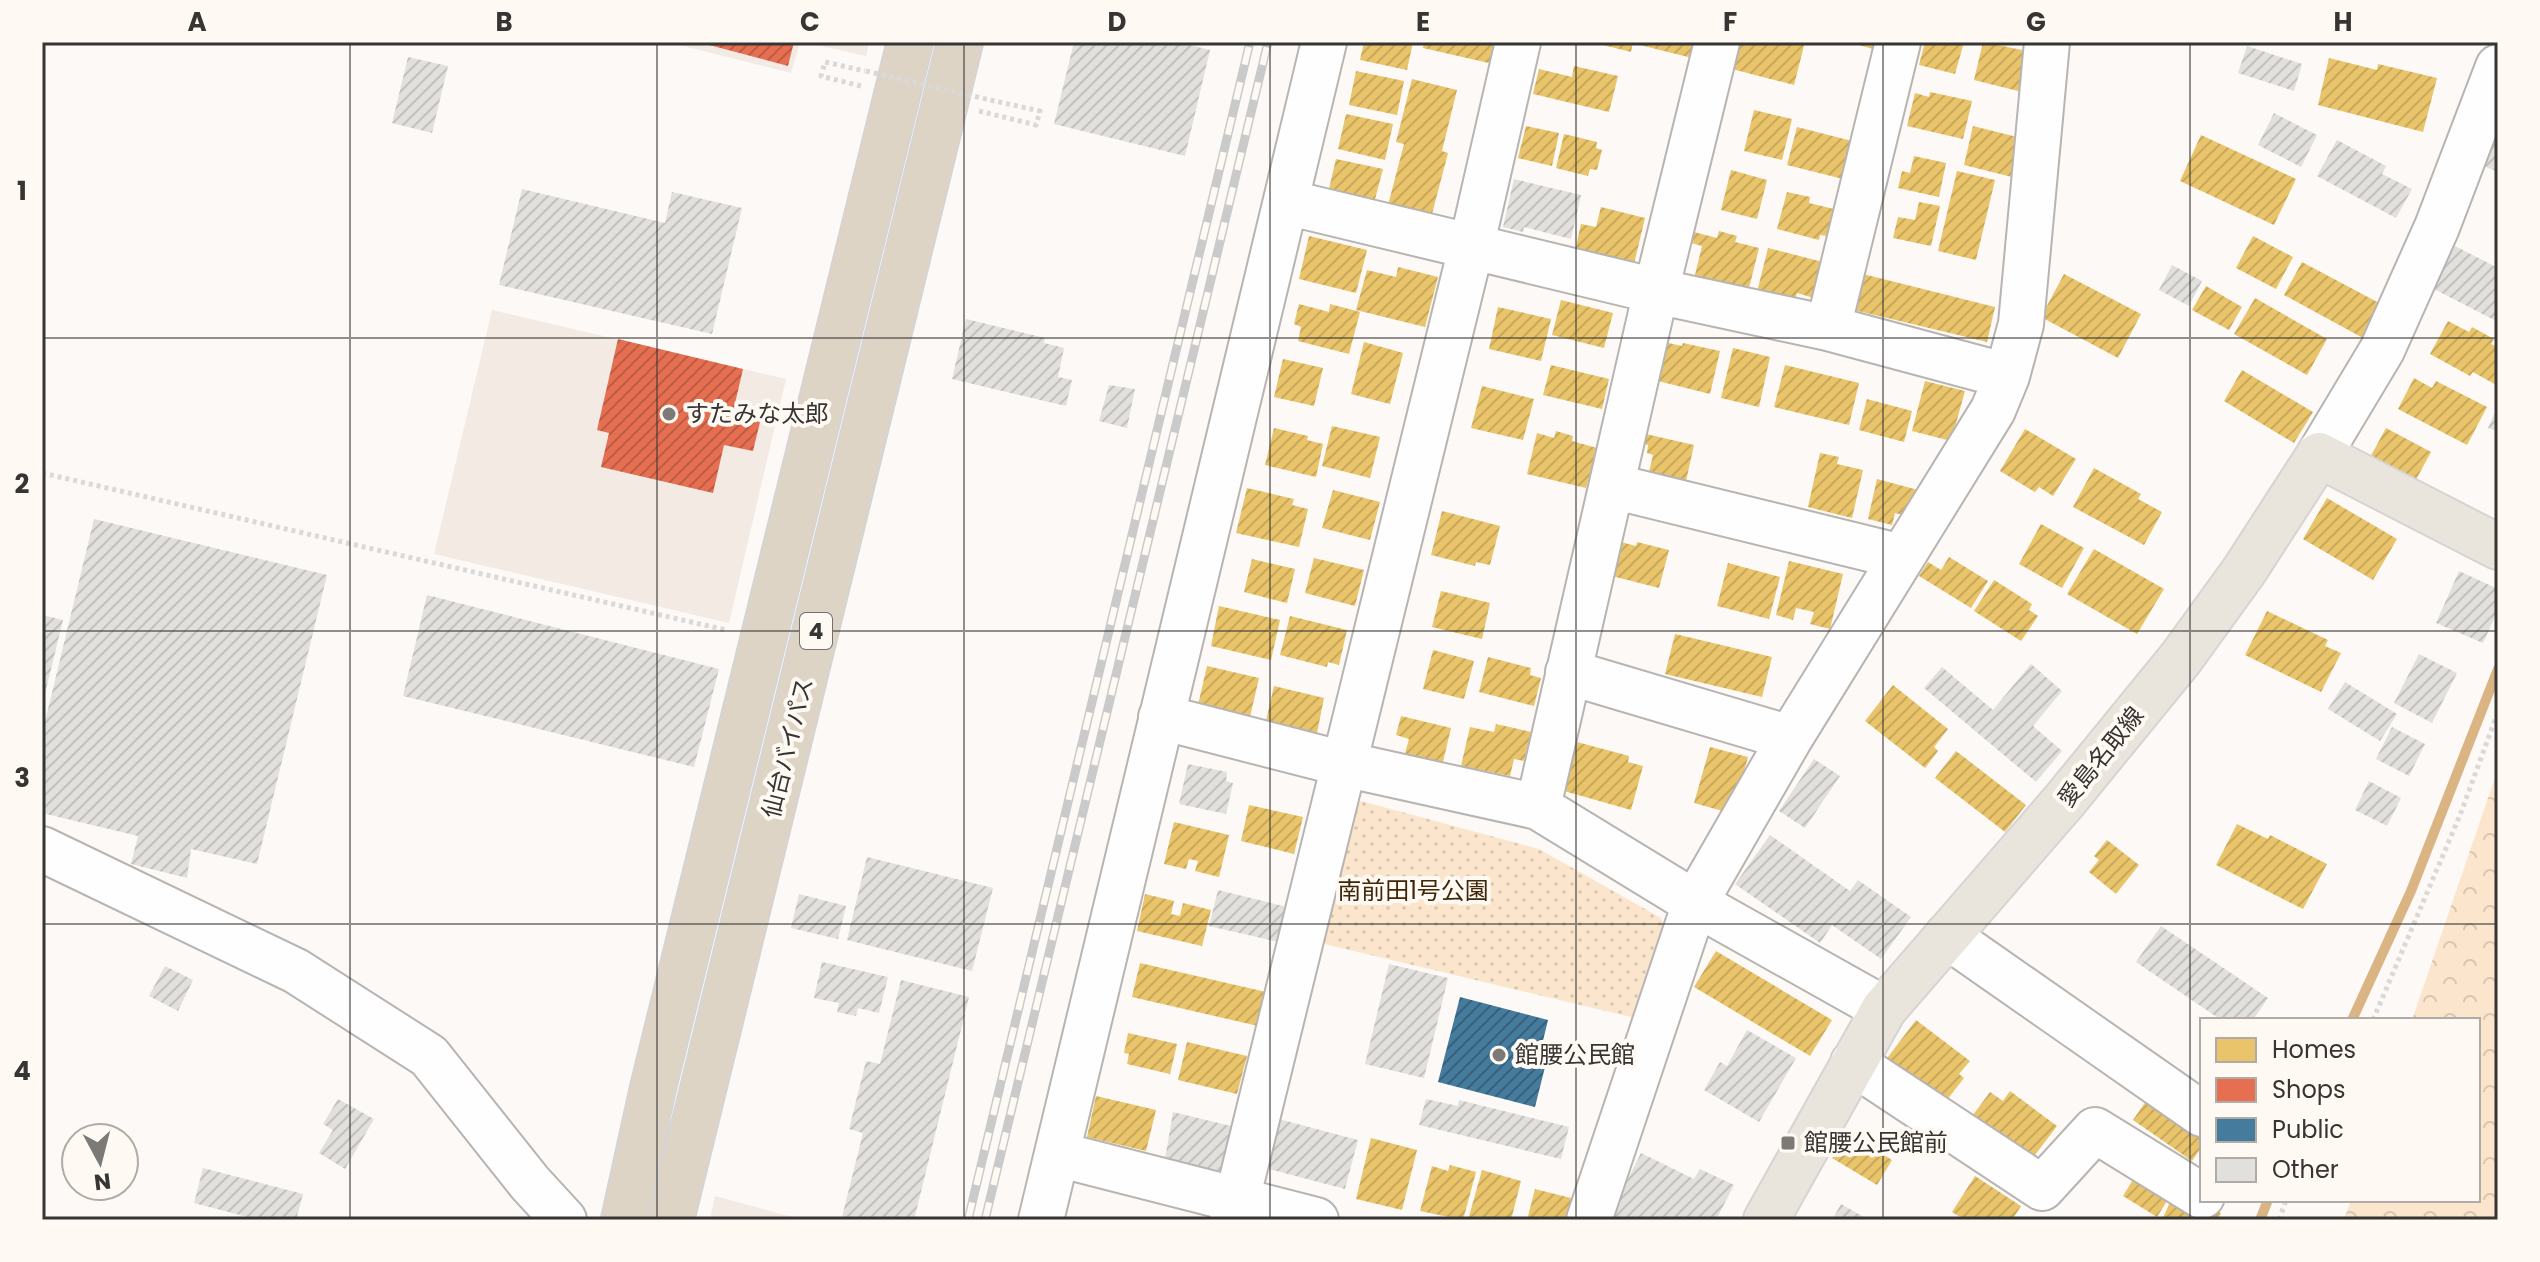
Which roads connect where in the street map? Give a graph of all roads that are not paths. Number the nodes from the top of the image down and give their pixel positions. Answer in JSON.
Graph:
{"nodes":[{"id":1,"x":910,"y":42,"type":"edge"},
{"id":2,"x":960,"y":42,"type":"edge"},
{"id":3,"x":1324,"y":42,"type":"edge"},
{"id":4,"x":1518,"y":42,"type":"edge"},
{"id":5,"x":1717,"y":42,"type":"edge"},
{"id":6,"x":1898,"y":42,"type":"edge"},
{"id":7,"x":2047,"y":42,"type":"edge"},
{"id":8,"x":2498,"y":67,"type":"edge"},
{"id":9,"x":1286,"y":202,"type":"junction"},
{"id":10,"x":1471,"y":248,"type":"junction"},
{"id":11,"x":1656,"y":291,"type":"junction"},
{"id":12,"x":1828,"y":328,"type":"junction"},
{"id":13,"x":2007,"y":376,"type":"junction"},
{"id":14,"x":2319,"y":455,"type":"junction"},
{"id":15,"x":1612,"y":486,"type":"junction"},
{"id":16,"x":2498,"y":547,"type":"edge"},
{"id":17,"x":1902,"y":557,"type":"junction"},
{"id":18,"x":1568,"y":672,"type":"junction"},
{"id":19,"x":1161,"y":717,"type":"junction"},
{"id":20,"x":1790,"y":738,"type":"junction"},
{"id":21,"x":1344,"y":764,"type":"junction"},
{"id":22,"x":1538,"y":807,"type":"junction"},
{"id":23,"x":42,"y":849,"type":"edge"},
{"id":24,"x":1695,"y":903,"type":"junction"},
{"id":25,"x":1947,"y":936,"type":"junction"},
{"id":26,"x":1884,"y":1009,"type":"junction"},
{"id":27,"x":1853,"y":1063,"type":"junction"},
{"id":28,"x":2200,"y":1113,"type":"edge"},
{"id":29,"x":1057,"y":1154,"type":"junction"},
{"id":30,"x":2200,"y":1195,"type":"edge"},
{"id":31,"x":1234,"y":1210,"type":"edge"},
{"id":32,"x":564,"y":1220,"type":"edge"},
{"id":33,"x":624,"y":1220,"type":"edge"},
{"id":34,"x":671,"y":1220,"type":"edge"},
{"id":35,"x":1041,"y":1220,"type":"edge"},
{"id":36,"x":1316,"y":1220,"type":"edge"},
{"id":37,"x":1589,"y":1220,"type":"edge"},
{"id":38,"x":1766,"y":1220,"type":"edge"}],
"edges":[{"from":1,"to":33,"type":"highway","number":"4"},
{"from":2,"to":34,"type":"highway","name":"仙台バイパス","number":"4"},
{"from":3,"to":9,"type":"street"},
{"from":4,"to":10,"type":"street"},
{"from":5,"to":11,"type":"street"},
{"from":6,"to":12,"type":"street"},
{"from":7,"to":13,"type":"street"},
{"from":8,"to":14,"type":"street"},
{"from":9,"to":10,"type":"street"},
{"from":9,"to":19,"type":"street"},
{"from":10,"to":11,"type":"street"},
{"from":10,"to":21,"type":"street"},
{"from":11,"to":12,"type":"street"},
{"from":11,"to":15,"type":"street"},
{"from":12,"to":13,"type":"street"},
{"from":13,"to":17,"type":"street"},
{"from":14,"to":16,"type":"main road"},
{"from":14,"to":25,"type":"main road","name":"愛島名取線"},
{"from":15,"to":17,"type":"street"},
{"from":15,"to":18,"type":"street"},
{"from":17,"to":20,"type":"street"},
{"from":18,"to":20,"type":"street"},
{"from":18,"to":22,"type":"street"},
{"from":19,"to":21,"type":"street"},
{"from":19,"to":29,"type":"street"},
{"from":20,"to":24,"type":"street"},
{"from":21,"to":22,"type":"street"},
{"from":21,"to":31,"type":"street"},
{"from":22,"to":24,"type":"street"},
{"from":23,"to":32,"type":"street"},
{"from":24,"to":26,"type":"street"},
{"from":24,"to":37,"type":"street"},
{"from":25,"to":26,"type":"main road","name":"愛島名取線"},
{"from":25,"to":28,"type":"street"},
{"from":26,"to":27,"type":"main road","name":"愛島名取線"},
{"from":27,"to":30,"type":"street"},
{"from":27,"to":38,"type":"main road","name":"愛島名取線"},
{"from":29,"to":31,"type":"street"},
{"from":29,"to":35,"type":"street"},
{"from":31,"to":36,"type":"street"}]}
